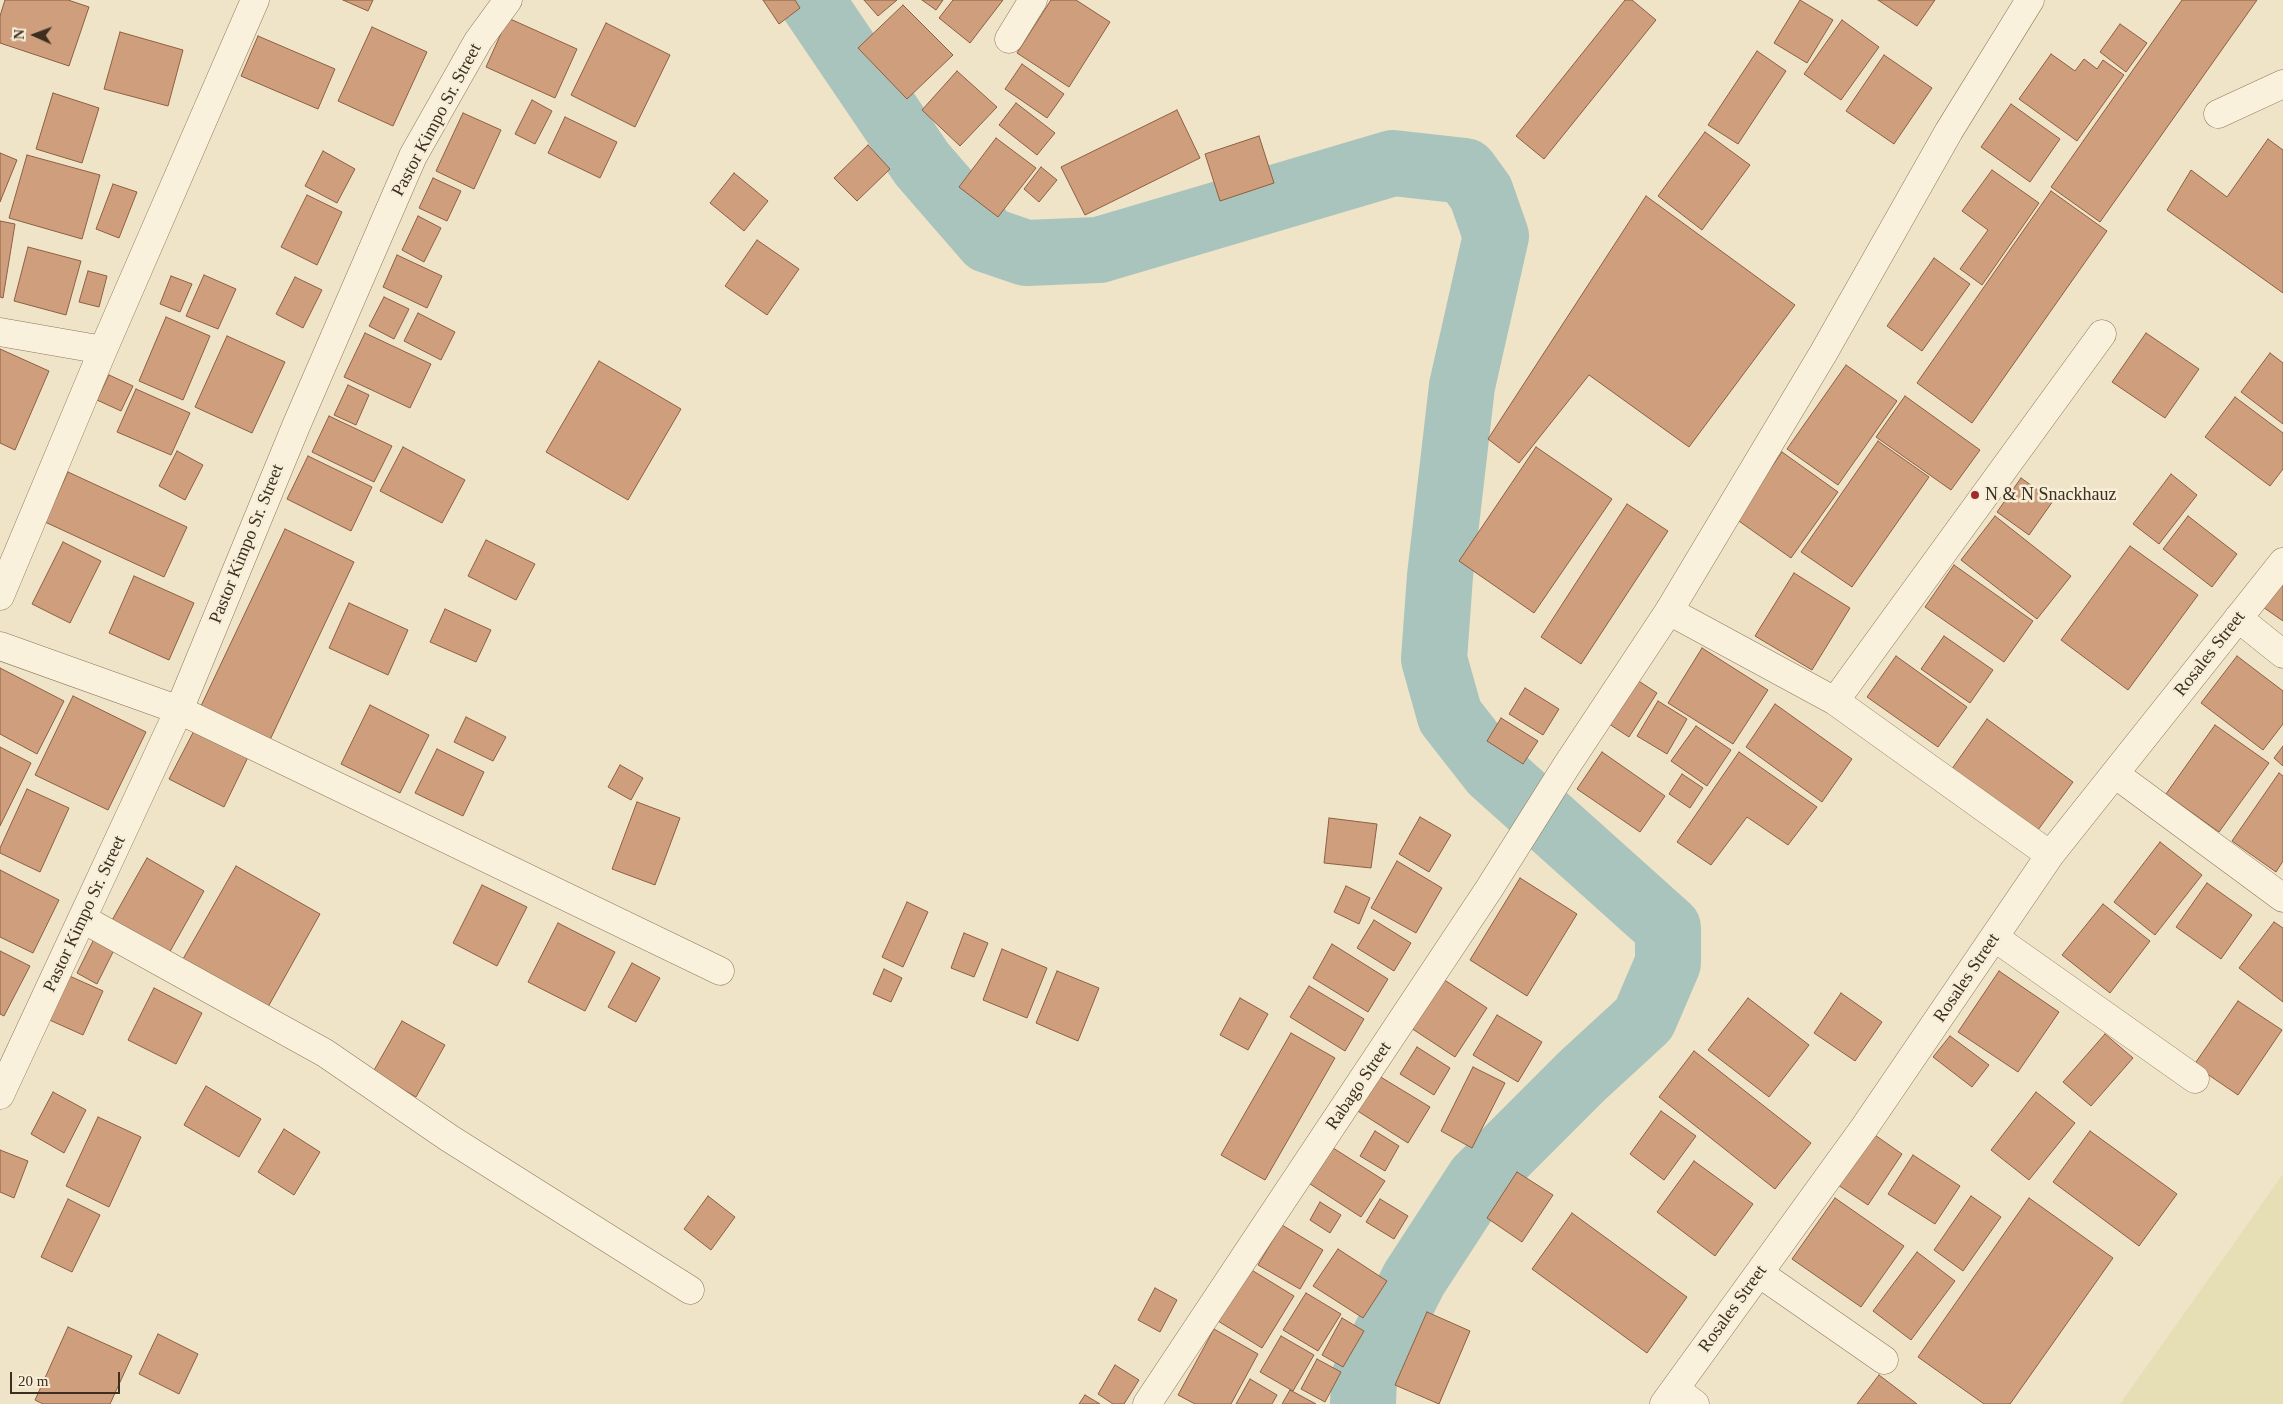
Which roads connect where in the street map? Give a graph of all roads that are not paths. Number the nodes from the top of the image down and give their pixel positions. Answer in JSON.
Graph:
{"nodes":[{"id":1,"x":255,"y":0,"type":"edge"},
{"id":2,"x":508,"y":0,"type":"edge"},
{"id":3,"x":1033,"y":0,"type":"edge"},
{"id":4,"x":2030,"y":0,"type":"edge"},
{"id":5,"x":1009,"y":39,"type":"dead end"},
{"id":6,"x":2283,"y":84,"type":"edge"},
{"id":7,"x":2218,"y":114,"type":"dead end"},
{"id":8,"x":0,"y":332,"type":"edge"},
{"id":9,"x":2102,"y":334,"type":"dead end"},
{"id":10,"x":103,"y":350,"type":"junction"},
{"id":11,"x":2283,"y":562,"type":"edge"},
{"id":12,"x":0,"y":596,"type":"edge"},
{"id":13,"x":1669,"y":611,"type":"junction"},
{"id":14,"x":2238,"y":618,"type":"junction"},
{"id":15,"x":0,"y":646,"type":"edge"},
{"id":16,"x":2283,"y":654,"type":"edge"},
{"id":17,"x":1836,"y":702,"type":"junction"},
{"id":18,"x":179,"y":710,"type":"junction"},
{"id":19,"x":2115,"y":774,"type":"junction"},
{"id":20,"x":2050,"y":855,"type":"junction"},
{"id":21,"x":2283,"y":898,"type":"edge"},
{"id":22,"x":84,"y":919,"type":"junction"},
{"id":23,"x":1994,"y":937,"type":"junction"},
{"id":24,"x":720,"y":971,"type":"dead end"},
{"id":25,"x":2195,"y":1078,"type":"dead end"},
{"id":26,"x":0,"y":1095,"type":"edge"},
{"id":27,"x":1759,"y":1273,"type":"junction"},
{"id":28,"x":690,"y":1290,"type":"dead end"},
{"id":29,"x":1884,"y":1360,"type":"dead end"},
{"id":30,"x":1678,"y":1399,"type":"edge"},
{"id":31,"x":1147,"y":1404,"type":"edge"}],
"edges":[{"from":1,"to":10,"type":"street"},
{"from":2,"to":18,"type":"street","name":"Pastor Kimpo Sr. Street"},
{"from":3,"to":5,"type":"street"},
{"from":4,"to":13,"type":"street","name":"Rabago Street"},
{"from":6,"to":7,"type":"street"},
{"from":8,"to":10,"type":"street"},
{"from":9,"to":17,"type":"street"},
{"from":10,"to":12,"type":"street"},
{"from":11,"to":14,"type":"street","name":"Rosales Street"},
{"from":13,"to":17,"type":"street"},
{"from":13,"to":31,"type":"street","name":"Rabago Street"},
{"from":14,"to":16,"type":"street"},
{"from":14,"to":19,"type":"street","name":"Rosales Street"},
{"from":15,"to":18,"type":"street"},
{"from":17,"to":20,"type":"street"},
{"from":18,"to":22,"type":"street","name":"Pastor Kimpo Sr. Street"},
{"from":18,"to":24,"type":"street"},
{"from":19,"to":20,"type":"street","name":"Rosales Street"},
{"from":19,"to":21,"type":"street"},
{"from":20,"to":23,"type":"street","name":"Rosales Street"},
{"from":22,"to":26,"type":"street","name":"Pastor Kimpo Sr. Street"},
{"from":22,"to":28,"type":"street"},
{"from":23,"to":25,"type":"street"},
{"from":23,"to":27,"type":"street","name":"Rosales Street"},
{"from":27,"to":29,"type":"street"},
{"from":27,"to":30,"type":"street","name":"Rosales Street"}]}
